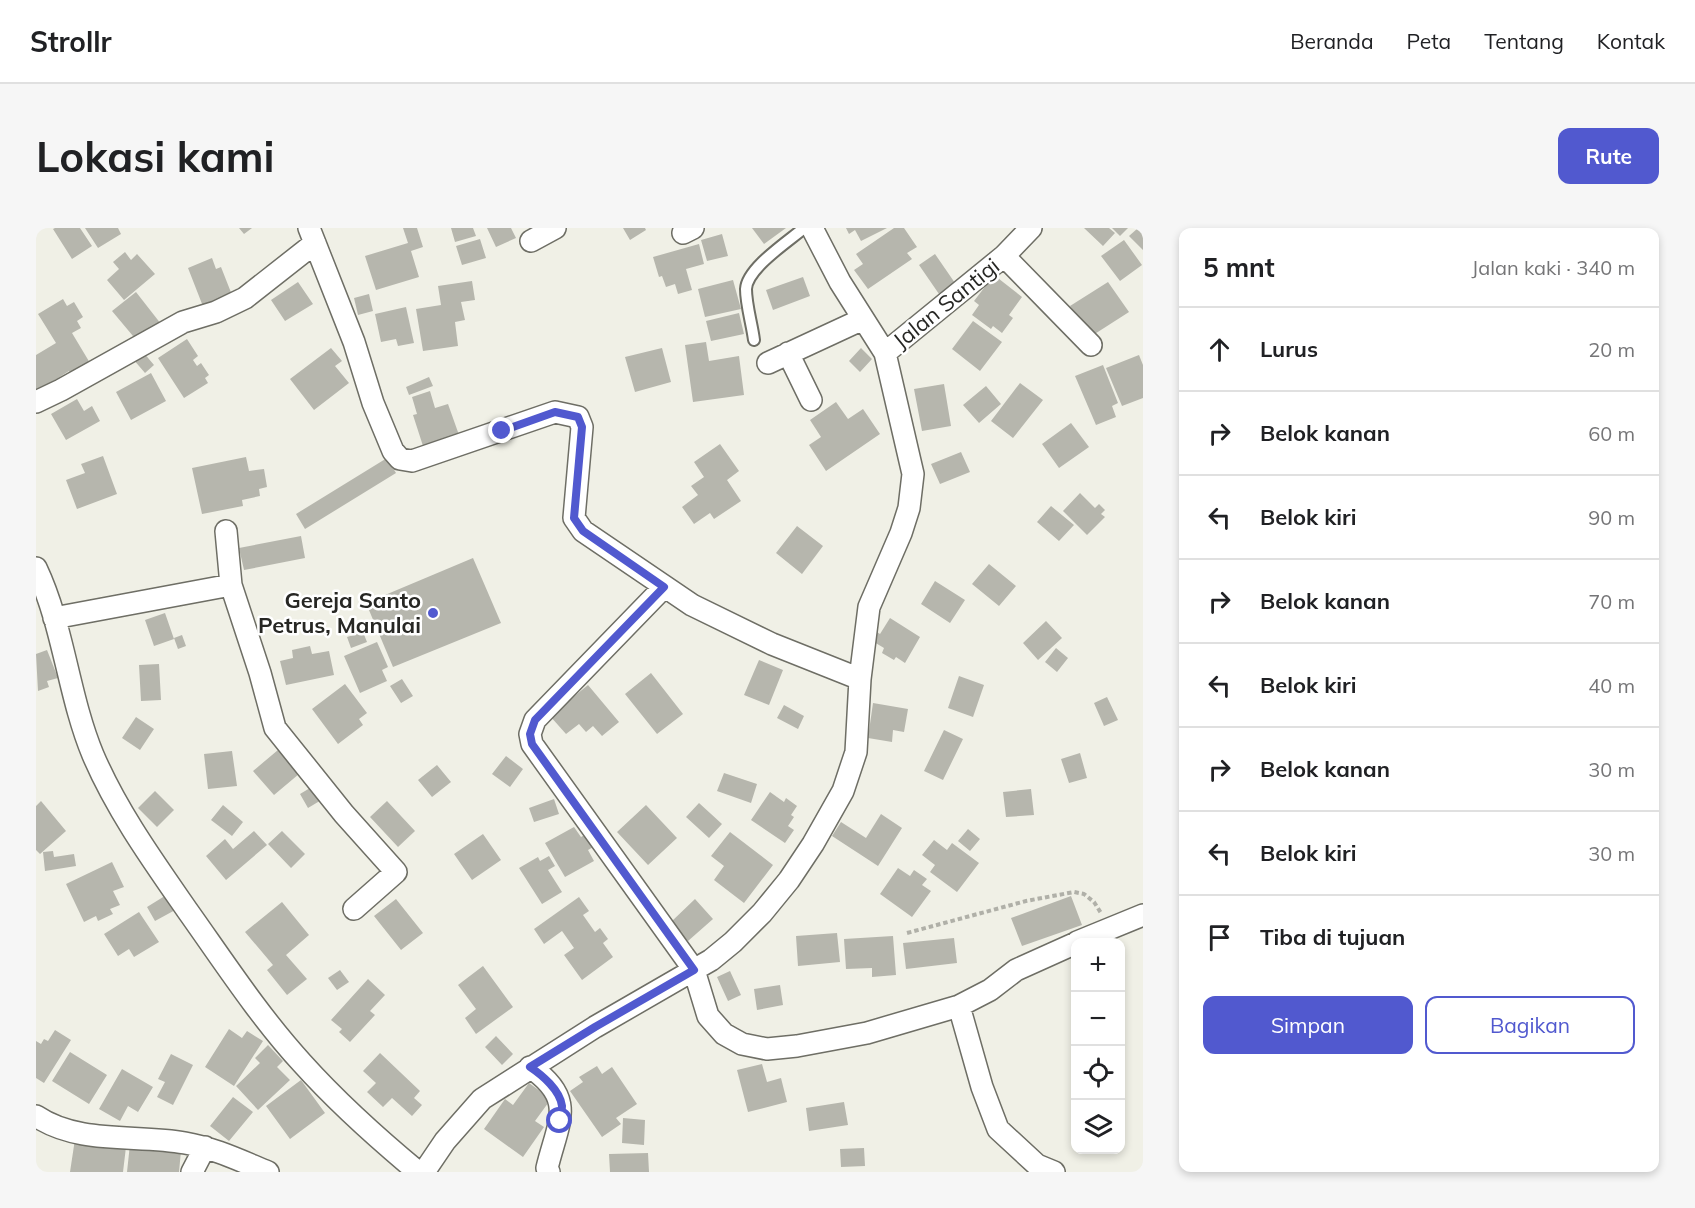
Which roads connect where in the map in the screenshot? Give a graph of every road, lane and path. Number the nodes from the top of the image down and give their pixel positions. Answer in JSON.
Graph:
{"nodes":[{"id":1,"x":555,"y":228,"type":"edge"},
{"id":2,"x":804,"y":228,"type":"edge"},
{"id":3,"x":812,"y":228,"type":"edge"},
{"id":4,"x":1031,"y":228,"type":"edge"},
{"id":5,"x":312,"y":235,"type":"edge"},
{"id":6,"x":531,"y":241,"type":"dead end"},
{"id":7,"x":1004,"y":255,"type":"junction"},
{"id":8,"x":863,"y":319,"type":"junction"},
{"id":9,"x":754,"y":340,"type":"dead end"},
{"id":10,"x":1091,"y":345,"type":"dead end"},
{"id":11,"x":788,"y":353,"type":"junction"},
{"id":12,"x":885,"y":353,"type":"junction"},
{"id":13,"x":768,"y":363,"type":"dead end"},
{"id":14,"x":811,"y":400,"type":"dead end"},
{"id":15,"x":36,"y":402,"type":"edge"},
{"id":16,"x":226,"y":531,"type":"dead end"},
{"id":17,"x":36,"y":568,"type":"edge"},
{"id":18,"x":231,"y":585,"type":"junction"},
{"id":19,"x":664,"y":587,"type":"junction"},
{"id":20,"x":54,"y":618,"type":"junction"},
{"id":21,"x":860,"y":679,"type":"junction"},
{"id":22,"x":354,"y":909,"type":"dead end"},
{"id":23,"x":1143,"y":915,"type":"edge"},
{"id":24,"x":1106,"y":931,"type":"junction"},
{"id":25,"x":907,"y":933,"type":"dead end"},
{"id":26,"x":1088,"y":938,"type":"edge"},
{"id":27,"x":1071,"y":945,"type":"edge"},
{"id":28,"x":694,"y":970,"type":"junction"},
{"id":29,"x":960,"y":1006,"type":"junction"},
{"id":30,"x":530,"y":1067,"type":"junction"},
{"id":31,"x":36,"y":1116,"type":"edge"},
{"id":32,"x":205,"y":1147,"type":"junction"},
{"id":33,"x":192,"y":1172,"type":"edge"},
{"id":34,"x":268,"y":1172,"type":"edge"},
{"id":35,"x":418,"y":1172,"type":"edge"},
{"id":36,"x":424,"y":1172,"type":"edge"},
{"id":37,"x":549,"y":1172,"type":"edge"},
{"id":38,"x":1054,"y":1172,"type":"edge"}],
"edges":[{"from":1,"to":6,"type":"street"},
{"from":2,"to":9,"type":"lane"},
{"from":3,"to":8,"type":"street"},
{"from":4,"to":7,"type":"street","name":"Jalan Santigi"},
{"from":5,"to":15,"type":"street"},
{"from":5,"to":19,"type":"street"},
{"from":7,"to":10,"type":"street"},
{"from":7,"to":12,"type":"street","name":"Jalan Santigi"},
{"from":8,"to":11,"type":"street"},
{"from":8,"to":12,"type":"street"},
{"from":11,"to":13,"type":"street"},
{"from":11,"to":14,"type":"street"},
{"from":12,"to":21,"type":"street"},
{"from":16,"to":18,"type":"street"},
{"from":17,"to":20,"type":"street"},
{"from":18,"to":20,"type":"street"},
{"from":18,"to":22,"type":"street"},
{"from":19,"to":21,"type":"street"},
{"from":19,"to":28,"type":"street"},
{"from":20,"to":35,"type":"street"},
{"from":21,"to":28,"type":"street"},
{"from":23,"to":24,"type":"street"},
{"from":24,"to":25,"type":"path"},
{"from":24,"to":26,"type":"street"},
{"from":27,"to":29,"type":"street"},
{"from":28,"to":29,"type":"street"},
{"from":28,"to":30,"type":"street"},
{"from":29,"to":38,"type":"street"},
{"from":30,"to":36,"type":"street"},
{"from":30,"to":37,"type":"street"},
{"from":31,"to":32,"type":"street"},
{"from":32,"to":33,"type":"street"},
{"from":32,"to":34,"type":"street"}]}
